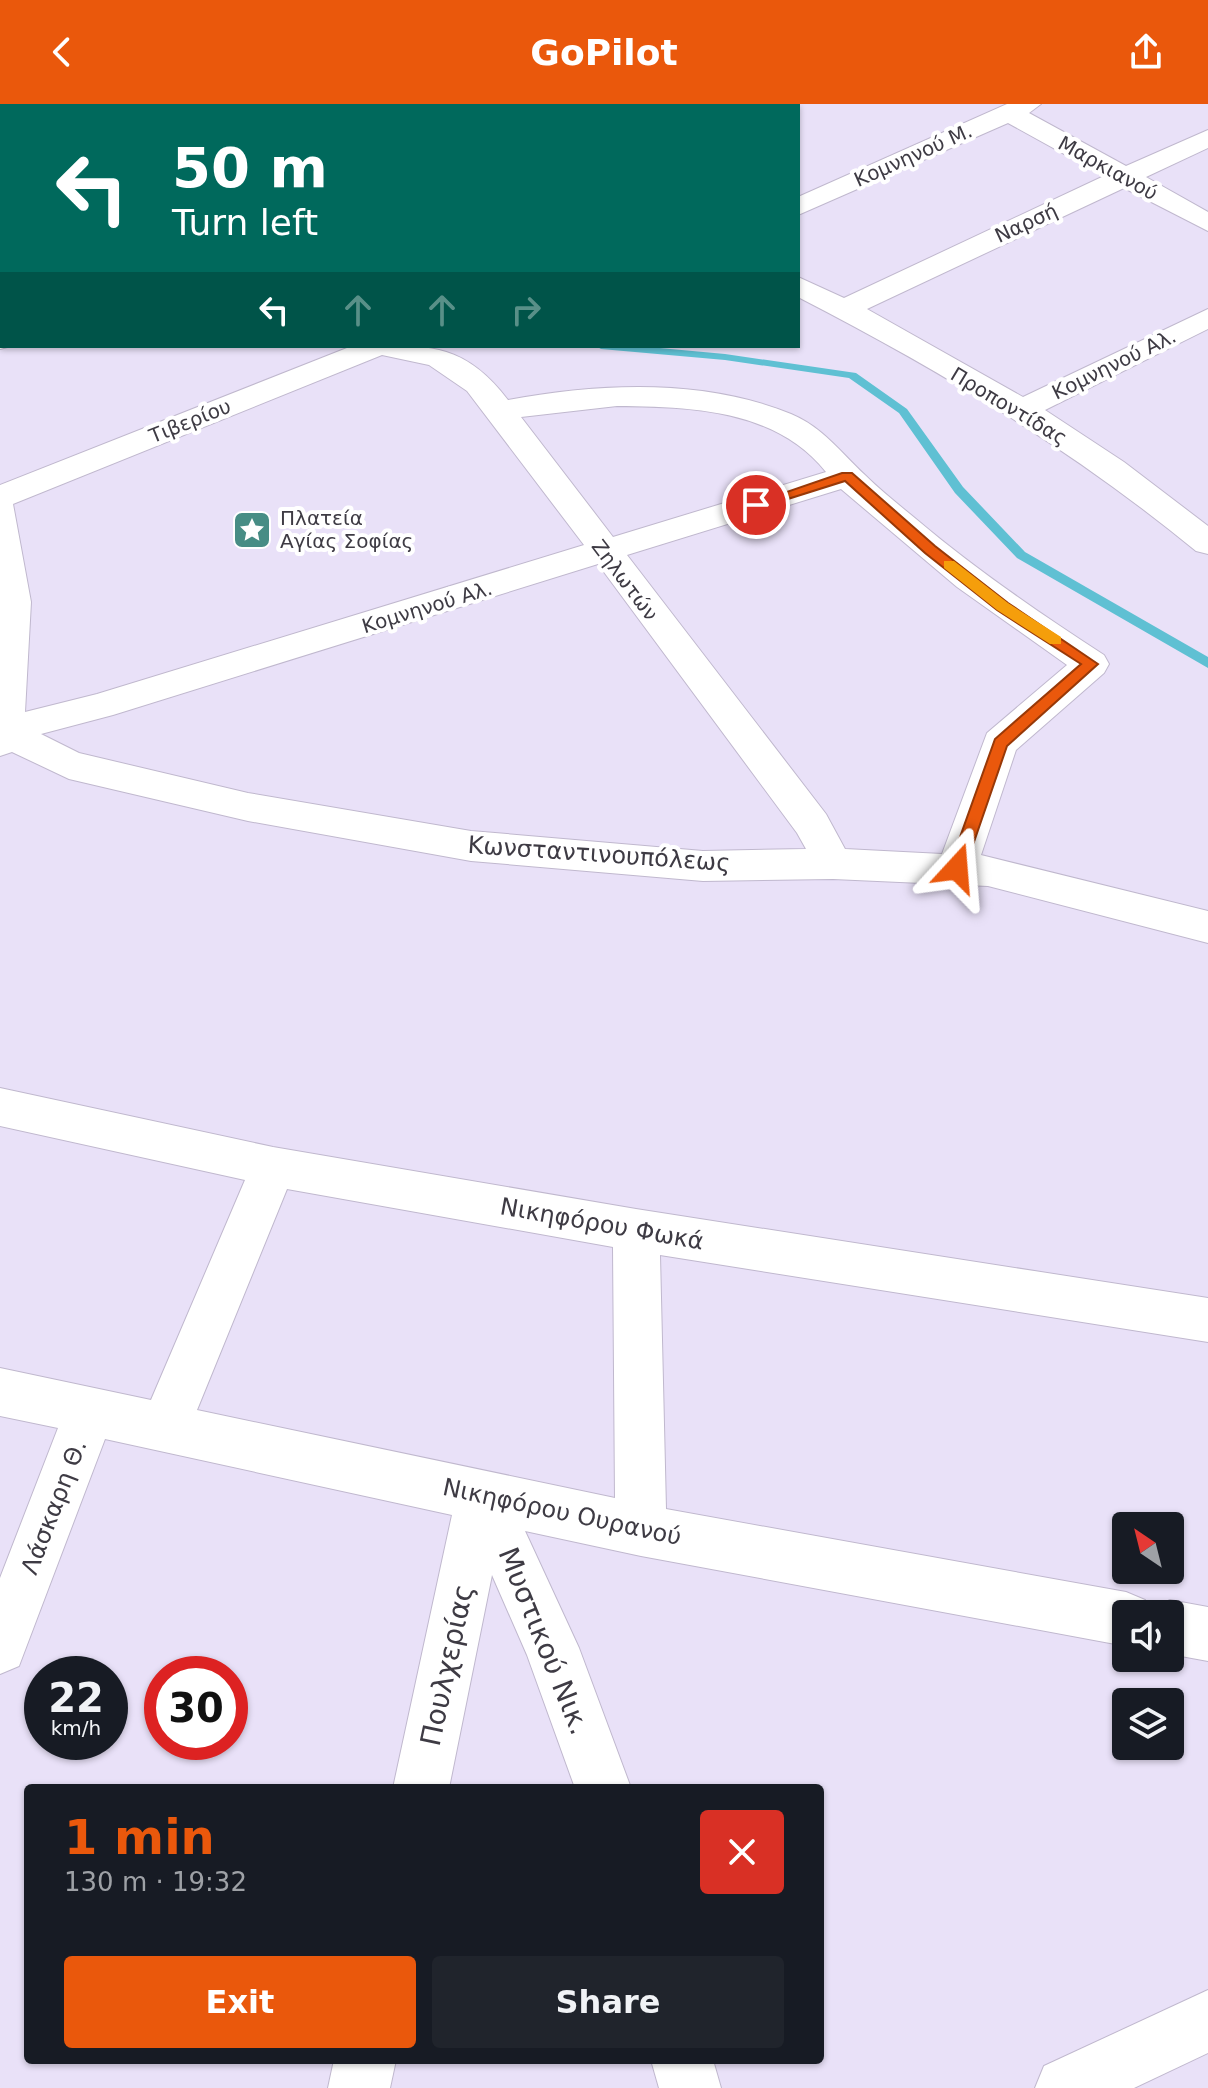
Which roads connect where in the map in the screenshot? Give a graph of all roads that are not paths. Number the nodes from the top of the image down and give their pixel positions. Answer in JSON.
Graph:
{"nodes":[{"id":1,"x":1018,"y":108,"type":"edge"},
{"id":2,"x":1208,"y":138,"type":"edge"},
{"id":3,"x":1123,"y":177,"type":"junction"},
{"id":4,"x":800,"y":206,"type":"edge"},
{"id":5,"x":1208,"y":223,"type":"edge"},
{"id":6,"x":800,"y":287,"type":"edge"},
{"id":7,"x":844,"y":309,"type":"junction"},
{"id":8,"x":1208,"y":318,"type":"edge"},
{"id":9,"x":374,"y":348,"type":"edge"},
{"id":10,"x":395,"y":348,"type":"edge"},
{"id":11,"x":1021,"y":410,"type":"junction"},
{"id":12,"x":500,"y":411,"type":"junction"},
{"id":13,"x":847,"y":476,"type":"junction"},
{"id":14,"x":0,"y":497,"type":"edge"},
{"id":15,"x":1208,"y":502,"type":"edge"},
{"id":16,"x":0,"y":510,"type":"edge"},
{"id":17,"x":1176,"y":516,"type":"junction"},
{"id":18,"x":1208,"y":543,"type":"edge"},
{"id":19,"x":605,"y":553,"type":"junction"},
{"id":20,"x":2,"y":734,"type":"edge"},
{"id":21,"x":833,"y":864,"type":"junction"},
{"id":22,"x":957,"y":868,"type":"junction"},
{"id":23,"x":1208,"y":927,"type":"edge"},
{"id":24,"x":0,"y":1107,"type":"edge"},
{"id":25,"x":273,"y":1167,"type":"junction"},
{"id":26,"x":636,"y":1230,"type":"junction"},
{"id":27,"x":1208,"y":1320,"type":"edge"},
{"id":28,"x":0,"y":1392,"type":"edge"},
{"id":29,"x":90,"y":1411,"type":"junction"},
{"id":30,"x":165,"y":1427,"type":"junction"},
{"id":31,"x":482,"y":1495,"type":"junction"},
{"id":32,"x":641,"y":1530,"type":"junction"},
{"id":33,"x":1112,"y":1616,"type":"edge"},
{"id":34,"x":1184,"y":1630,"type":"edge"},
{"id":35,"x":1208,"y":1634,"type":"edge"},
{"id":36,"x":0,"y":1647,"type":"edge"},
{"id":37,"x":422,"y":1784,"type":"edge"},
{"id":38,"x":602,"y":1784,"type":"edge"},
{"id":39,"x":1208,"y":2021,"type":"edge"},
{"id":40,"x":364,"y":2064,"type":"edge"},
{"id":41,"x":683,"y":2064,"type":"edge"},
{"id":42,"x":359,"y":2088,"type":"edge"},
{"id":43,"x":690,"y":2088,"type":"edge"},
{"id":44,"x":1066,"y":2088,"type":"edge"}],
"edges":[{"from":1,"to":3,"type":"street","name":"Μαρκιανού"},
{"from":1,"to":4,"type":"street","name":"Κομνηνού Μ."},
{"from":2,"to":3,"type":"street","name":"Ναρσή"},
{"from":3,"to":5,"type":"street","name":"Μαρκιανού"},
{"from":3,"to":7,"type":"street","name":"Ναρσή"},
{"from":6,"to":7,"type":"street","name":"Προποντίδας"},
{"from":7,"to":11,"type":"street","name":"Προποντίδας"},
{"from":8,"to":11,"type":"street","name":"Κομνηνού Αλ."},
{"from":9,"to":14,"type":"street","name":"Τιβερίου"},
{"from":10,"to":12,"type":"street","name":"Ζηλωτών"},
{"from":11,"to":17,"type":"street","name":"Προποντίδας"},
{"from":12,"to":13,"type":"street"},
{"from":12,"to":19,"type":"street","name":"Ζηλωτών"},
{"from":13,"to":19,"type":"street","name":"Κομνηνού Αλ."},
{"from":13,"to":22,"type":"street"},
{"from":15,"to":17,"type":"street"},
{"from":16,"to":20,"type":"street"},
{"from":17,"to":18,"type":"street","name":"Προποντίδας"},
{"from":19,"to":20,"type":"street","name":"Κομνηνού Αλ."},
{"from":19,"to":21,"type":"street","name":"Ζηλωτών"},
{"from":20,"to":21,"type":"street","name":"Κωνσταντινουπόλεως"},
{"from":21,"to":22,"type":"street","name":"Κωνσταντινουπόλεως"},
{"from":22,"to":23,"type":"street","name":"Κωνσταντινουπόλεως"},
{"from":24,"to":25,"type":"street","name":"Νικηφόρου Φωκά"},
{"from":25,"to":26,"type":"street","name":"Νικηφόρου Φωκά"},
{"from":25,"to":30,"type":"street"},
{"from":26,"to":27,"type":"street","name":"Νικηφόρου Φωκά"},
{"from":26,"to":32,"type":"street"},
{"from":28,"to":29,"type":"street","name":"Νικηφόρου Ουρανού"},
{"from":29,"to":30,"type":"street","name":"Νικηφόρου Ουρανού"},
{"from":29,"to":36,"type":"street","name":"Λάσκαρη Θ."},
{"from":30,"to":31,"type":"street","name":"Νικηφόρου Ουρανού"},
{"from":31,"to":32,"type":"street","name":"Νικηφόρου Ουρανού"},
{"from":31,"to":37,"type":"street","name":"Πουλχερίας"},
{"from":31,"to":38,"type":"street","name":"Μυστικού Νικ."},
{"from":32,"to":33,"type":"street","name":"Νικηφόρου Ουρανού"},
{"from":34,"to":35,"type":"street"},
{"from":39,"to":44,"type":"street"},
{"from":40,"to":42,"type":"street"},
{"from":41,"to":43,"type":"street"}]}
